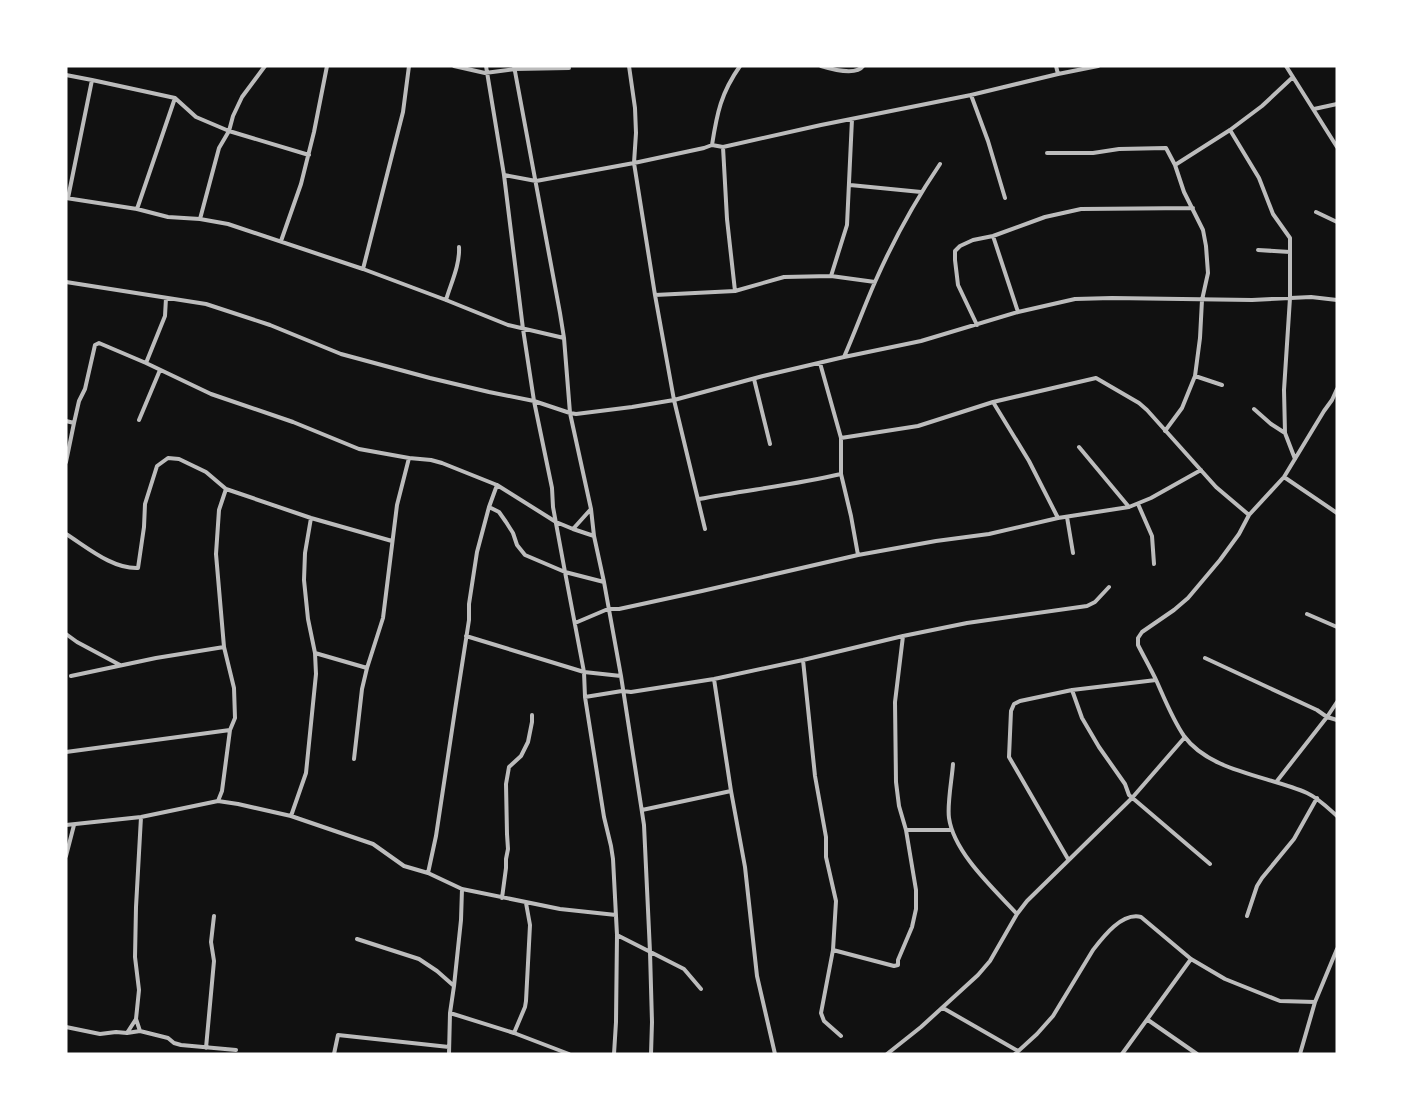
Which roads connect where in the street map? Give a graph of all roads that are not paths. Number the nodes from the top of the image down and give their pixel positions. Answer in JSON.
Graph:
{"nodes":[{"id":1,"x":265,"y":66,"type":"edge"},
{"id":2,"x":326,"y":66,"type":"edge"},
{"id":3,"x":409,"y":66,"type":"edge"},
{"id":4,"x":454,"y":66,"type":"edge"},
{"id":5,"x":486,"y":66,"type":"edge"},
{"id":6,"x":629,"y":66,"type":"edge"},
{"id":7,"x":740,"y":66,"type":"edge"},
{"id":8,"x":821,"y":66,"type":"edge"},
{"id":9,"x":863,"y":66,"type":"edge"},
{"id":10,"x":1056,"y":66,"type":"edge"},
{"id":11,"x":1098,"y":66,"type":"edge"},
{"id":12,"x":1286,"y":66,"type":"edge"},
{"id":13,"x":514,"y":68,"type":"edge"},
{"id":14,"x":569,"y":68,"type":"dead end"},
{"id":15,"x":487,"y":72,"type":"junction"},
{"id":16,"x":1058,"y":74,"type":"junction"},
{"id":17,"x":66,"y":75,"type":"edge"},
{"id":18,"x":1293,"y":77,"type":"junction"},
{"id":19,"x":92,"y":80,"type":"junction"},
{"id":20,"x":971,"y":96,"type":"junction"},
{"id":21,"x":175,"y":98,"type":"junction"},
{"id":22,"x":1337,"y":104,"type":"edge"},
{"id":23,"x":1314,"y":109,"type":"junction"},
{"id":24,"x":852,"y":119,"type":"junction"},
{"id":25,"x":1230,"y":130,"type":"junction"},
{"id":26,"x":229,"y":131,"type":"junction"},
{"id":27,"x":712,"y":145,"type":"junction"},
{"id":28,"x":723,"y":147,"type":"junction"},
{"id":29,"x":1337,"y":147,"type":"edge"},
{"id":30,"x":1048,"y":153,"type":"dead end"},
{"id":31,"x":309,"y":155,"type":"junction"},
{"id":32,"x":634,"y":163,"type":"junction"},
{"id":33,"x":940,"y":164,"type":"dead end"},
{"id":34,"x":1175,"y":166,"type":"junction"},
{"id":35,"x":504,"y":175,"type":"junction"},
{"id":36,"x":536,"y":181,"type":"junction"},
{"id":37,"x":850,"y":185,"type":"junction"},
{"id":38,"x":921,"y":192,"type":"junction"},
{"id":39,"x":67,"y":198,"type":"edge"},
{"id":40,"x":1005,"y":198,"type":"dead end"},
{"id":41,"x":1193,"y":208,"type":"junction"},
{"id":42,"x":137,"y":209,"type":"junction"},
{"id":43,"x":1316,"y":212,"type":"dead end"},
{"id":44,"x":200,"y":219,"type":"junction"},
{"id":45,"x":1337,"y":222,"type":"edge"},
{"id":46,"x":993,"y":236,"type":"junction"},
{"id":47,"x":281,"y":241,"type":"junction"},
{"id":48,"x":459,"y":247,"type":"dead end"},
{"id":49,"x":1258,"y":250,"type":"dead end"},
{"id":50,"x":1290,"y":252,"type":"junction"},
{"id":51,"x":362,"y":269,"type":"junction"},
{"id":52,"x":831,"y":276,"type":"junction"},
{"id":53,"x":66,"y":282,"type":"edge"},
{"id":54,"x":875,"y":282,"type":"junction"},
{"id":55,"x":735,"y":290,"type":"junction"},
{"id":56,"x":654,"y":295,"type":"junction"},
{"id":57,"x":166,"y":298,"type":"junction"},
{"id":58,"x":1290,"y":298,"type":"junction"},
{"id":59,"x":446,"y":300,"type":"junction"},
{"id":60,"x":1202,"y":300,"type":"junction"},
{"id":61,"x":1337,"y":300,"type":"edge"},
{"id":62,"x":1018,"y":312,"type":"junction"},
{"id":63,"x":977,"y":325,"type":"junction"},
{"id":64,"x":523,"y":329,"type":"junction"},
{"id":65,"x":564,"y":338,"type":"junction"},
{"id":66,"x":844,"y":357,"type":"junction"},
{"id":67,"x":146,"y":362,"type":"junction"},
{"id":68,"x":820,"y":363,"type":"junction"},
{"id":69,"x":160,"y":370,"type":"junction"},
{"id":70,"x":1194,"y":376,"type":"junction"},
{"id":71,"x":754,"y":379,"type":"junction"},
{"id":72,"x":1222,"y":385,"type":"dead end"},
{"id":73,"x":1337,"y":389,"type":"edge"},
{"id":74,"x":674,"y":400,"type":"junction"},
{"id":75,"x":534,"y":401,"type":"junction"},
{"id":76,"x":993,"y":402,"type":"junction"},
{"id":77,"x":1254,"y":409,"type":"dead end"},
{"id":78,"x":570,"y":413,"type":"junction"},
{"id":79,"x":139,"y":420,"type":"dead end"},
{"id":80,"x":66,"y":421,"type":"edge"},
{"id":81,"x":74,"y":423,"type":"junction"},
{"id":82,"x":1165,"y":431,"type":"junction"},
{"id":83,"x":1284,"y":433,"type":"junction"},
{"id":84,"x":841,"y":438,"type":"junction"},
{"id":85,"x":770,"y":444,"type":"dead end"},
{"id":86,"x":1079,"y":447,"type":"dead end"},
{"id":87,"x":410,"y":458,"type":"junction"},
{"id":88,"x":1295,"y":459,"type":"junction"},
{"id":89,"x":66,"y":462,"type":"edge"},
{"id":90,"x":1201,"y":470,"type":"junction"},
{"id":91,"x":841,"y":474,"type":"junction"},
{"id":92,"x":1284,"y":477,"type":"junction"},
{"id":93,"x":497,"y":485,"type":"junction"},
{"id":94,"x":226,"y":489,"type":"junction"},
{"id":95,"x":699,"y":499,"type":"junction"},
{"id":96,"x":1138,"y":504,"type":"junction"},
{"id":97,"x":488,"y":507,"type":"junction"},
{"id":98,"x":1129,"y":507,"type":"junction"},
{"id":99,"x":591,"y":509,"type":"junction"},
{"id":100,"x":1337,"y":513,"type":"edge"},
{"id":101,"x":1249,"y":515,"type":"junction"},
{"id":102,"x":1067,"y":517,"type":"junction"},
{"id":103,"x":311,"y":518,"type":"junction"},
{"id":104,"x":1058,"y":518,"type":"junction"},
{"id":105,"x":556,"y":522,"type":"junction"},
{"id":106,"x":573,"y":529,"type":"junction"},
{"id":107,"x":706,"y":529,"type":"dead end"},
{"id":108,"x":66,"y":534,"type":"edge"},
{"id":109,"x":594,"y":536,"type":"junction"},
{"id":110,"x":392,"y":540,"type":"junction"},
{"id":111,"x":1073,"y":553,"type":"dead end"},
{"id":112,"x":858,"y":555,"type":"junction"},
{"id":113,"x":1154,"y":564,"type":"dead end"},
{"id":114,"x":564,"y":572,"type":"junction"},
{"id":115,"x":604,"y":582,"type":"junction"},
{"id":116,"x":1108,"y":587,"type":"dead end"},
{"id":117,"x":608,"y":609,"type":"junction"},
{"id":118,"x":1307,"y":614,"type":"dead end"},
{"id":119,"x":575,"y":623,"type":"junction"},
{"id":120,"x":1337,"y":627,"type":"edge"},
{"id":121,"x":66,"y":634,"type":"edge"},
{"id":122,"x":466,"y":636,"type":"junction"},
{"id":123,"x":903,"y":636,"type":"junction"},
{"id":124,"x":224,"y":647,"type":"junction"},
{"id":125,"x":315,"y":653,"type":"junction"},
{"id":126,"x":1205,"y":658,"type":"dead end"},
{"id":127,"x":803,"y":660,"type":"junction"},
{"id":128,"x":120,"y":665,"type":"junction"},
{"id":129,"x":367,"y":668,"type":"junction"},
{"id":130,"x":584,"y":672,"type":"junction"},
{"id":131,"x":71,"y":676,"type":"dead end"},
{"id":132,"x":621,"y":676,"type":"junction"},
{"id":133,"x":714,"y":679,"type":"junction"},
{"id":134,"x":1156,"y":680,"type":"junction"},
{"id":135,"x":1072,"y":690,"type":"junction"},
{"id":136,"x":622,"y":691,"type":"junction"},
{"id":137,"x":585,"y":697,"type":"junction"},
{"id":138,"x":1337,"y":702,"type":"edge"},
{"id":139,"x":532,"y":715,"type":"dead end"},
{"id":140,"x":1327,"y":717,"type":"junction"},
{"id":141,"x":1337,"y":720,"type":"edge"},
{"id":142,"x":230,"y":730,"type":"junction"},
{"id":143,"x":1185,"y":737,"type":"junction"},
{"id":144,"x":66,"y":752,"type":"edge"},
{"id":145,"x":354,"y":759,"type":"dead end"},
{"id":146,"x":953,"y":764,"type":"dead end"},
{"id":147,"x":1277,"y":781,"type":"junction"},
{"id":148,"x":731,"y":791,"type":"junction"},
{"id":149,"x":1132,"y":798,"type":"junction"},
{"id":150,"x":1317,"y":798,"type":"junction"},
{"id":151,"x":218,"y":801,"type":"junction"},
{"id":152,"x":642,"y":810,"type":"junction"},
{"id":153,"x":141,"y":816,"type":"junction"},
{"id":154,"x":292,"y":816,"type":"junction"},
{"id":155,"x":1337,"y":816,"type":"edge"},
{"id":156,"x":66,"y":825,"type":"edge"},
{"id":157,"x":74,"y":825,"type":"junction"},
{"id":158,"x":906,"y":830,"type":"junction"},
{"id":159,"x":952,"y":830,"type":"junction"},
{"id":160,"x":66,"y":856,"type":"edge"},
{"id":161,"x":1068,"y":859,"type":"junction"},
{"id":162,"x":1210,"y":864,"type":"dead end"},
{"id":163,"x":428,"y":873,"type":"junction"},
{"id":164,"x":462,"y":889,"type":"junction"},
{"id":165,"x":502,"y":898,"type":"junction"},
{"id":166,"x":526,"y":903,"type":"junction"},
{"id":167,"x":1017,"y":914,"type":"junction"},
{"id":168,"x":616,"y":915,"type":"junction"},
{"id":169,"x":214,"y":916,"type":"dead end"},
{"id":170,"x":1247,"y":916,"type":"dead end"},
{"id":171,"x":617,"y":935,"type":"junction"},
{"id":172,"x":357,"y":940,"type":"dead end"},
{"id":173,"x":1337,"y":949,"type":"edge"},
{"id":174,"x":833,"y":950,"type":"junction"},
{"id":175,"x":650,"y":952,"type":"junction"},
{"id":176,"x":1191,"y":959,"type":"junction"},
{"id":177,"x":454,"y":986,"type":"junction"},
{"id":178,"x":701,"y":989,"type":"dead end"},
{"id":179,"x":1315,"y":1002,"type":"junction"},
{"id":180,"x":942,"y":1008,"type":"junction"},
{"id":181,"x":450,"y":1013,"type":"junction"},
{"id":182,"x":136,"y":1019,"type":"junction"},
{"id":183,"x":1148,"y":1020,"type":"junction"},
{"id":184,"x":66,"y":1027,"type":"edge"},
{"id":185,"x":140,"y":1030,"type":"junction"},
{"id":186,"x":127,"y":1033,"type":"junction"},
{"id":187,"x":514,"y":1033,"type":"junction"},
{"id":188,"x":841,"y":1036,"type":"dead end"},
{"id":189,"x":449,"y":1047,"type":"junction"},
{"id":190,"x":206,"y":1048,"type":"junction"},
{"id":191,"x":236,"y":1050,"type":"dead end"},
{"id":192,"x":1016,"y":1052,"type":"edge"},
{"id":193,"x":334,"y":1054,"type":"edge"},
{"id":194,"x":450,"y":1054,"type":"edge"},
{"id":195,"x":569,"y":1054,"type":"edge"},
{"id":196,"x":614,"y":1054,"type":"edge"},
{"id":197,"x":650,"y":1054,"type":"edge"},
{"id":198,"x":775,"y":1054,"type":"edge"},
{"id":199,"x":887,"y":1054,"type":"edge"},
{"id":200,"x":1122,"y":1054,"type":"edge"},
{"id":201,"x":1198,"y":1054,"type":"edge"},
{"id":202,"x":1300,"y":1054,"type":"edge"}],
"edges":[{"from":1,"to":26,"type":"street"},
{"from":2,"to":31,"type":"street"},
{"from":3,"to":51,"type":"street"},
{"from":4,"to":15,"type":"street"},
{"from":5,"to":15,"type":"street"},
{"from":6,"to":32,"type":"street"},
{"from":7,"to":27,"type":"street"},
{"from":8,"to":9,"type":"street"},
{"from":10,"to":16,"type":"street"},
{"from":11,"to":16,"type":"street"},
{"from":12,"to":18,"type":"street"},
{"from":13,"to":14,"type":"street"},
{"from":13,"to":15,"type":"street"},
{"from":13,"to":36,"type":"street"},
{"from":15,"to":35,"type":"street"},
{"from":16,"to":20,"type":"street"},
{"from":17,"to":19,"type":"street"},
{"from":18,"to":23,"type":"street"},
{"from":18,"to":25,"type":"street"},
{"from":19,"to":21,"type":"street"},
{"from":19,"to":39,"type":"street"},
{"from":20,"to":24,"type":"street"},
{"from":20,"to":40,"type":"street"},
{"from":21,"to":26,"type":"street"},
{"from":21,"to":42,"type":"street"},
{"from":22,"to":23,"type":"street"},
{"from":23,"to":29,"type":"street"},
{"from":24,"to":28,"type":"street"},
{"from":24,"to":37,"type":"street"},
{"from":25,"to":34,"type":"street"},
{"from":25,"to":50,"type":"street"},
{"from":26,"to":31,"type":"street"},
{"from":26,"to":44,"type":"street"},
{"from":27,"to":28,"type":"street"},
{"from":27,"to":32,"type":"street"},
{"from":28,"to":55,"type":"street"},
{"from":30,"to":34,"type":"street"},
{"from":31,"to":47,"type":"street"},
{"from":32,"to":36,"type":"street"},
{"from":32,"to":56,"type":"street"},
{"from":33,"to":38,"type":"street"},
{"from":34,"to":41,"type":"street"},
{"from":35,"to":36,"type":"street"},
{"from":35,"to":64,"type":"street"},
{"from":36,"to":65,"type":"street"},
{"from":37,"to":38,"type":"street"},
{"from":37,"to":52,"type":"street"},
{"from":38,"to":54,"type":"street"},
{"from":39,"to":42,"type":"street"},
{"from":41,"to":46,"type":"street"},
{"from":41,"to":60,"type":"street"},
{"from":42,"to":44,"type":"street"},
{"from":43,"to":45,"type":"street"},
{"from":44,"to":47,"type":"street"},
{"from":46,"to":62,"type":"street"},
{"from":46,"to":63,"type":"street"},
{"from":47,"to":51,"type":"street"},
{"from":48,"to":59,"type":"street"},
{"from":49,"to":50,"type":"street"},
{"from":50,"to":58,"type":"street"},
{"from":51,"to":59,"type":"street"},
{"from":52,"to":54,"type":"street"},
{"from":52,"to":55,"type":"street"},
{"from":53,"to":57,"type":"street"},
{"from":54,"to":66,"type":"street"},
{"from":55,"to":56,"type":"street"},
{"from":56,"to":74,"type":"street"},
{"from":57,"to":67,"type":"street"},
{"from":57,"to":75,"type":"street"},
{"from":58,"to":60,"type":"street"},
{"from":58,"to":61,"type":"street"},
{"from":58,"to":83,"type":"street"},
{"from":59,"to":64,"type":"street"},
{"from":60,"to":62,"type":"street"},
{"from":60,"to":70,"type":"street"},
{"from":62,"to":63,"type":"street"},
{"from":63,"to":66,"type":"street"},
{"from":64,"to":65,"type":"street"},
{"from":64,"to":75,"type":"street"},
{"from":65,"to":78,"type":"street"},
{"from":66,"to":68,"type":"street"},
{"from":67,"to":69,"type":"street"},
{"from":67,"to":81,"type":"street"},
{"from":68,"to":71,"type":"street"},
{"from":68,"to":84,"type":"street"},
{"from":69,"to":79,"type":"street"},
{"from":69,"to":87,"type":"street"},
{"from":70,"to":72,"type":"street"},
{"from":70,"to":82,"type":"street"},
{"from":71,"to":74,"type":"street"},
{"from":71,"to":85,"type":"street"},
{"from":73,"to":88,"type":"street"},
{"from":74,"to":78,"type":"street"},
{"from":74,"to":95,"type":"street"},
{"from":75,"to":78,"type":"street"},
{"from":75,"to":105,"type":"street"},
{"from":76,"to":82,"type":"street"},
{"from":76,"to":84,"type":"street"},
{"from":76,"to":104,"type":"street"},
{"from":77,"to":83,"type":"street"},
{"from":78,"to":99,"type":"street"},
{"from":80,"to":81,"type":"street"},
{"from":81,"to":89,"type":"street"},
{"from":82,"to":90,"type":"street"},
{"from":83,"to":88,"type":"street"},
{"from":84,"to":91,"type":"street"},
{"from":86,"to":98,"type":"street"},
{"from":87,"to":93,"type":"street"},
{"from":87,"to":110,"type":"street"},
{"from":88,"to":92,"type":"street"},
{"from":90,"to":96,"type":"street"},
{"from":90,"to":101,"type":"street"},
{"from":91,"to":95,"type":"street"},
{"from":91,"to":112,"type":"street"},
{"from":92,"to":100,"type":"street"},
{"from":92,"to":101,"type":"street"},
{"from":93,"to":97,"type":"street"},
{"from":93,"to":105,"type":"street"},
{"from":94,"to":103,"type":"street"},
{"from":94,"to":108,"type":"street"},
{"from":94,"to":124,"type":"street"},
{"from":95,"to":107,"type":"street"},
{"from":96,"to":98,"type":"street"},
{"from":96,"to":113,"type":"street"},
{"from":97,"to":114,"type":"street"},
{"from":97,"to":122,"type":"street"},
{"from":98,"to":102,"type":"street"},
{"from":99,"to":106,"type":"street"},
{"from":99,"to":109,"type":"street"},
{"from":101,"to":134,"type":"street"},
{"from":102,"to":104,"type":"street"},
{"from":102,"to":111,"type":"street"},
{"from":103,"to":110,"type":"street"},
{"from":103,"to":125,"type":"street"},
{"from":104,"to":112,"type":"street"},
{"from":105,"to":106,"type":"street"},
{"from":105,"to":114,"type":"street"},
{"from":106,"to":109,"type":"street"},
{"from":109,"to":115,"type":"street"},
{"from":110,"to":129,"type":"street"},
{"from":112,"to":117,"type":"street"},
{"from":114,"to":115,"type":"street"},
{"from":114,"to":119,"type":"street"},
{"from":115,"to":117,"type":"street"},
{"from":116,"to":123,"type":"street"},
{"from":117,"to":119,"type":"street"},
{"from":117,"to":132,"type":"street"},
{"from":118,"to":120,"type":"street"},
{"from":119,"to":130,"type":"street"},
{"from":121,"to":128,"type":"street"},
{"from":122,"to":130,"type":"street"},
{"from":122,"to":163,"type":"street"},
{"from":123,"to":127,"type":"street"},
{"from":123,"to":158,"type":"street"},
{"from":124,"to":128,"type":"street"},
{"from":124,"to":142,"type":"street"},
{"from":125,"to":129,"type":"street"},
{"from":125,"to":154,"type":"street"},
{"from":126,"to":140,"type":"street"},
{"from":127,"to":133,"type":"street"},
{"from":127,"to":174,"type":"street"},
{"from":128,"to":131,"type":"street"},
{"from":129,"to":145,"type":"street"},
{"from":130,"to":132,"type":"street"},
{"from":130,"to":137,"type":"street"},
{"from":132,"to":136,"type":"street"},
{"from":133,"to":136,"type":"street"},
{"from":133,"to":148,"type":"street"},
{"from":134,"to":135,"type":"street"},
{"from":134,"to":143,"type":"street"},
{"from":135,"to":149,"type":"street"},
{"from":135,"to":161,"type":"street"},
{"from":136,"to":137,"type":"street"},
{"from":136,"to":152,"type":"street"},
{"from":137,"to":168,"type":"street"},
{"from":138,"to":140,"type":"street"},
{"from":139,"to":165,"type":"street"},
{"from":140,"to":141,"type":"street"},
{"from":140,"to":147,"type":"street"},
{"from":142,"to":144,"type":"street"},
{"from":142,"to":151,"type":"street"},
{"from":143,"to":147,"type":"street"},
{"from":143,"to":149,"type":"street"},
{"from":146,"to":159,"type":"street"},
{"from":147,"to":150,"type":"street"},
{"from":148,"to":152,"type":"street"},
{"from":148,"to":198,"type":"street"},
{"from":149,"to":161,"type":"street"},
{"from":149,"to":162,"type":"street"},
{"from":150,"to":155,"type":"street"},
{"from":150,"to":170,"type":"street"},
{"from":151,"to":153,"type":"street"},
{"from":151,"to":154,"type":"street"},
{"from":152,"to":175,"type":"street"},
{"from":153,"to":157,"type":"street"},
{"from":153,"to":182,"type":"street"},
{"from":154,"to":163,"type":"street"},
{"from":156,"to":157,"type":"street"},
{"from":157,"to":160,"type":"street"},
{"from":158,"to":159,"type":"street"},
{"from":158,"to":174,"type":"street"},
{"from":159,"to":167,"type":"street"},
{"from":161,"to":167,"type":"street"},
{"from":163,"to":164,"type":"street"},
{"from":164,"to":165,"type":"street"},
{"from":164,"to":177,"type":"street"},
{"from":165,"to":166,"type":"street"},
{"from":166,"to":168,"type":"street"},
{"from":166,"to":187,"type":"street"},
{"from":167,"to":180,"type":"street"},
{"from":168,"to":171,"type":"street"},
{"from":169,"to":190,"type":"street"},
{"from":171,"to":175,"type":"street"},
{"from":171,"to":196,"type":"street"},
{"from":172,"to":177,"type":"street"},
{"from":173,"to":179,"type":"street"},
{"from":174,"to":188,"type":"street"},
{"from":175,"to":178,"type":"street"},
{"from":175,"to":197,"type":"street"},
{"from":176,"to":179,"type":"street"},
{"from":176,"to":183,"type":"street"},
{"from":176,"to":192,"type":"street"},
{"from":177,"to":181,"type":"street"},
{"from":179,"to":202,"type":"street"},
{"from":180,"to":192,"type":"street"},
{"from":180,"to":199,"type":"street"},
{"from":181,"to":187,"type":"street"},
{"from":181,"to":189,"type":"street"},
{"from":182,"to":185,"type":"street"},
{"from":182,"to":186,"type":"street"},
{"from":183,"to":200,"type":"street"},
{"from":183,"to":201,"type":"street"},
{"from":184,"to":186,"type":"street"},
{"from":185,"to":186,"type":"street"},
{"from":185,"to":190,"type":"street"},
{"from":187,"to":195,"type":"street"},
{"from":189,"to":193,"type":"street"},
{"from":189,"to":194,"type":"street"},
{"from":190,"to":191,"type":"street"}]}
